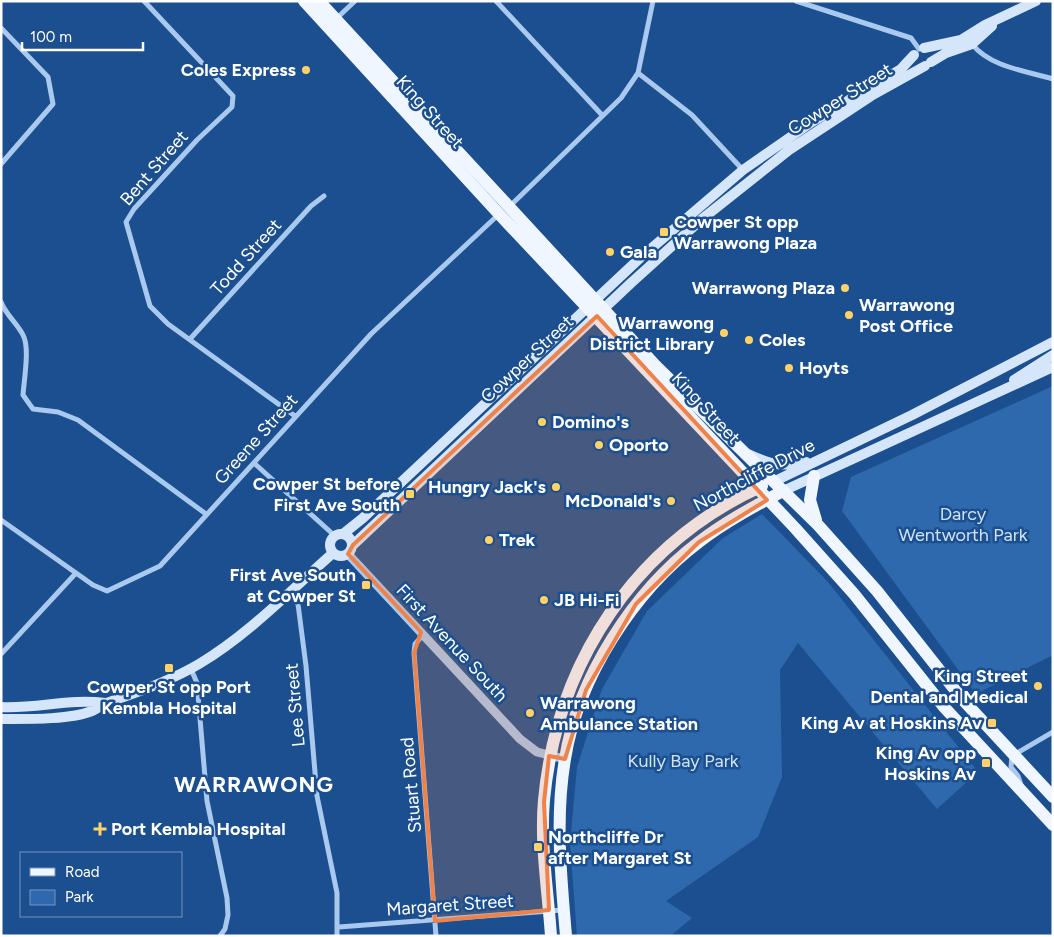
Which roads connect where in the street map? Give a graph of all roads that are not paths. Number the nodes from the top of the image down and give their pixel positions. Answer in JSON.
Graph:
{"nodes":[{"id":1,"x":144,"y":1,"type":"edge"},
{"id":2,"x":304,"y":1,"type":"edge"},
{"id":3,"x":319,"y":1,"type":"edge"},
{"id":4,"x":355,"y":1,"type":"edge"},
{"id":5,"x":496,"y":1,"type":"edge"},
{"id":6,"x":653,"y":1,"type":"edge"},
{"id":7,"x":796,"y":1,"type":"edge"},
{"id":8,"x":1036,"y":1,"type":"edge"},
{"id":9,"x":336,"y":19,"type":"junction"},
{"id":10,"x":1,"y":28,"type":"edge"},
{"id":11,"x":970,"y":40,"type":"junction"},
{"id":12,"x":343,"y":43,"type":"junction"},
{"id":13,"x":920,"y":51,"type":"junction"},
{"id":14,"x":928,"y":64,"type":"junction"},
{"id":15,"x":638,"y":73,"type":"junction"},
{"id":16,"x":1053,"y":79,"type":"edge"},
{"id":17,"x":602,"y":115,"type":"junction"},
{"id":18,"x":1,"y":164,"type":"edge"},
{"id":19,"x":743,"y":170,"type":"junction"},
{"id":20,"x":324,"y":196,"type":"dead end"},
{"id":21,"x":504,"y":210,"type":"junction"},
{"id":22,"x":1,"y":302,"type":"edge"},
{"id":23,"x":596,"y":308,"type":"junction"},
{"id":24,"x":190,"y":339,"type":"junction"},
{"id":25,"x":1053,"y":342,"type":"edge"},
{"id":26,"x":1053,"y":354,"type":"edge"},
{"id":27,"x":1053,"y":367,"type":"edge"},
{"id":28,"x":1000,"y":391,"type":"junction"},
{"id":29,"x":295,"y":416,"type":"junction"},
{"id":30,"x":742,"y":450,"type":"junction"},
{"id":31,"x":822,"y":459,"type":"junction"},
{"id":32,"x":254,"y":463,"type":"junction"},
{"id":33,"x":814,"y":476,"type":"junction"},
{"id":34,"x":773,"y":482,"type":"junction"},
{"id":35,"x":756,"y":489,"type":"junction"},
{"id":36,"x":784,"y":491,"type":"junction"},
{"id":37,"x":767,"y":500,"type":"junction"},
{"id":38,"x":206,"y":514,"type":"junction"},
{"id":39,"x":1,"y":520,"type":"edge"},
{"id":40,"x":818,"y":525,"type":"junction"},
{"id":41,"x":339,"y":535,"type":"junction"},
{"id":42,"x":350,"y":549,"type":"junction"},
{"id":43,"x":333,"y":553,"type":"junction"},
{"id":44,"x":76,"y":574,"type":"junction"},
{"id":45,"x":288,"y":593,"type":"junction"},
{"id":46,"x":423,"y":635,"type":"junction"},
{"id":47,"x":1,"y":654,"type":"edge"},
{"id":48,"x":190,"y":669,"type":"junction"},
{"id":49,"x":69,"y":703,"type":"junction"},
{"id":50,"x":105,"y":703,"type":"junction"},
{"id":51,"x":1,"y":707,"type":"edge"},
{"id":52,"x":17,"y":708,"type":"junction"},
{"id":53,"x":48,"y":718,"type":"junction"},
{"id":54,"x":1,"y":719,"type":"edge"},
{"id":55,"x":1053,"y":732,"type":"edge"},
{"id":56,"x":1014,"y":754,"type":"junction"},
{"id":57,"x":549,"y":756,"type":"junction"},
{"id":58,"x":564,"y":759,"type":"junction"},
{"id":59,"x":1021,"y":791,"type":"junction"},
{"id":60,"x":1053,"y":797,"type":"edge"},
{"id":61,"x":1053,"y":825,"type":"edge"},
{"id":62,"x":549,"y":910,"type":"junction"},
{"id":63,"x":564,"y":910,"type":"junction"},
{"id":64,"x":435,"y":921,"type":"junction"},
{"id":65,"x":339,"y":927,"type":"junction"},
{"id":66,"x":220,"y":936,"type":"edge"},
{"id":67,"x":338,"y":936,"type":"edge"},
{"id":68,"x":436,"y":936,"type":"edge"},
{"id":69,"x":551,"y":936,"type":"edge"},
{"id":70,"x":566,"y":936,"type":"edge"}],
"edges":[{"from":1,"to":24,"type":"street","name":"Bent Street"},
{"from":2,"to":12,"type":"main road","name":"King Street"},
{"from":3,"to":9,"type":"main road","name":"King Street"},
{"from":4,"to":9,"type":"street"},
{"from":5,"to":17,"type":"street"},
{"from":6,"to":15,"type":"street"},
{"from":7,"to":13,"type":"street"},
{"from":8,"to":11,"type":"main road","name":"Cowper Street"},
{"from":9,"to":12,"type":"street"},
{"from":9,"to":21,"type":"main road","name":"King Street"},
{"from":10,"to":18,"type":"street"},
{"from":11,"to":13,"type":"main road","name":"Cowper Street"},
{"from":11,"to":14,"type":"main road","name":"Cowper Street"},
{"from":11,"to":16,"type":"street"},
{"from":12,"to":21,"type":"main road","name":"King Street"},
{"from":13,"to":14,"type":"main road"},
{"from":13,"to":14,"type":"main road"},
{"from":13,"to":19,"type":"main road","name":"Cowper Street"},
{"from":14,"to":23,"type":"main road","name":"Cowper Street"},
{"from":15,"to":17,"type":"street","name":"Greene Street"},
{"from":15,"to":19,"type":"street"},
{"from":17,"to":21,"type":"street","name":"Greene Street"},
{"from":19,"to":23,"type":"main road","name":"Cowper Street"},
{"from":20,"to":24,"type":"street","name":"Todd Street"},
{"from":21,"to":23,"type":"main road","name":"King Street"},
{"from":21,"to":29,"type":"street","name":"Greene Street"},
{"from":22,"to":38,"type":"street"},
{"from":23,"to":30,"type":"main road","name":"King Street"},
{"from":23,"to":35,"type":"main road","name":"King Street"},
{"from":23,"to":41,"type":"main road","name":"Cowper Street"},
{"from":23,"to":42,"type":"main road","name":"Cowper Street"},
{"from":24,"to":29,"type":"street","name":"Bent Street"},
{"from":25,"to":31,"type":"main road","name":"Northcliffe Drive"},
{"from":26,"to":28,"type":"main road"},
{"from":27,"to":28,"type":"main road","name":"Northcliffe Drive"},
{"from":28,"to":33,"type":"main road","name":"Northcliffe Drive"},
{"from":29,"to":32,"type":"street","name":"Greene Street"},
{"from":30,"to":31,"type":"main road"},
{"from":30,"to":34,"type":"main road","name":"King Street"},
{"from":31,"to":34,"type":"main road","name":"Northcliffe Drive"},
{"from":32,"to":38,"type":"street","name":"Greene Street"},
{"from":32,"to":41,"type":"street"},
{"from":33,"to":36,"type":"main road","name":"Northcliffe Drive"},
{"from":33,"to":40,"type":"main road"},
{"from":34,"to":35,"type":"main road","name":"Northcliffe Drive"},
{"from":34,"to":36,"type":"main road","name":"King Street"},
{"from":35,"to":37,"type":"main road","name":"King Street"},
{"from":35,"to":57,"type":"main road","name":"Northcliffe Drive"},
{"from":36,"to":37,"type":"main road","name":"Northcliffe Drive"},
{"from":36,"to":40,"type":"main road","name":"King Street"},
{"from":37,"to":58,"type":"main road","name":"Northcliffe Drive"},
{"from":37,"to":59,"type":"main road","name":"King Street"},
{"from":38,"to":44,"type":"street","name":"Greene Street"},
{"from":39,"to":44,"type":"street"},
{"from":40,"to":56,"type":"main road","name":"King Street"},
{"from":41,"to":42,"type":"main road"},
{"from":41,"to":43,"type":"main road"},
{"from":42,"to":43,"type":"main road"},
{"from":42,"to":46,"type":"street","name":"First Avenue South"},
{"from":43,"to":45,"type":"main road"},
{"from":44,"to":47,"type":"street"},
{"from":45,"to":48,"type":"main road"},
{"from":45,"to":65,"type":"street","name":"Lee Street"},
{"from":46,"to":57,"type":"street","name":"First Avenue South"},
{"from":46,"to":64,"type":"street","name":"Stuart Road"},
{"from":48,"to":50,"type":"main road"},
{"from":48,"to":66,"type":"street"},
{"from":49,"to":50,"type":"main road"},
{"from":49,"to":52,"type":"main road"},
{"from":49,"to":53,"type":"main road"},
{"from":50,"to":53,"type":"main road"},
{"from":51,"to":52,"type":"main road"},
{"from":52,"to":53,"type":"main road"},
{"from":53,"to":54,"type":"main road"},
{"from":55,"to":56,"type":"street"},
{"from":56,"to":59,"type":"street"},
{"from":56,"to":60,"type":"main road","name":"King Street"},
{"from":57,"to":58,"type":"street","name":"First Avenue South"},
{"from":57,"to":62,"type":"main road","name":"Northcliffe Drive"},
{"from":58,"to":63,"type":"main road","name":"Northcliffe Drive"},
{"from":59,"to":61,"type":"main road","name":"King Street"},
{"from":62,"to":63,"type":"street","name":"Margaret Street"},
{"from":62,"to":64,"type":"street","name":"Margaret Street"},
{"from":62,"to":69,"type":"main road","name":"Northcliffe Drive"},
{"from":63,"to":70,"type":"main road","name":"Northcliffe Drive"},
{"from":64,"to":65,"type":"street","name":"Margaret Street"},
{"from":64,"to":68,"type":"street","name":"Stuart Road"},
{"from":65,"to":67,"type":"street","name":"Lee Street"}]}
